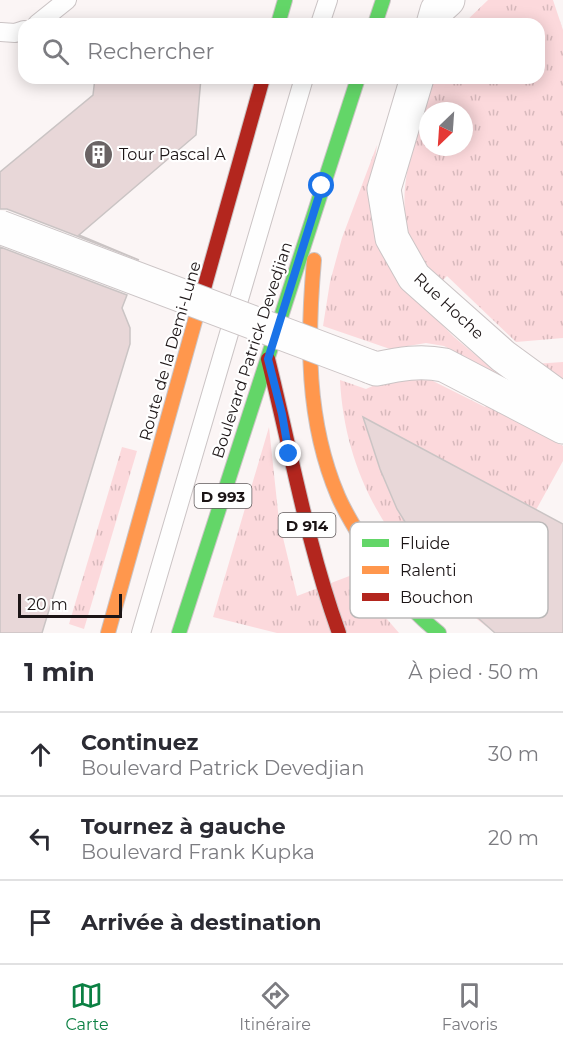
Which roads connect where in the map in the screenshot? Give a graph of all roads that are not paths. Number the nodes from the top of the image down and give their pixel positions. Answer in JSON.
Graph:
{"nodes":[{"id":1,"x":67,"y":0,"type":"edge"},
{"id":2,"x":285,"y":0,"type":"edge"},
{"id":3,"x":328,"y":0,"type":"edge"},
{"id":4,"x":383,"y":0,"type":"edge"},
{"id":5,"x":448,"y":0,"type":"edge"},
{"id":6,"x":44,"y":18,"type":"edge"},
{"id":7,"x":280,"y":18,"type":"edge"},
{"id":8,"x":322,"y":18,"type":"edge"},
{"id":9,"x":377,"y":18,"type":"edge"},
{"id":10,"x":435,"y":18,"type":"edge"},
{"id":11,"x":1,"y":32,"type":"edge"},
{"id":12,"x":18,"y":32,"type":"edge"},
{"id":13,"x":261,"y":84,"type":"edge"},
{"id":14,"x":302,"y":84,"type":"edge"},
{"id":15,"x":356,"y":84,"type":"edge"},
{"id":16,"x":415,"y":84,"type":"edge"},
{"id":17,"x":322,"y":186,"type":"junction"},
{"id":18,"x":0,"y":226,"type":"edge"},
{"id":19,"x":132,"y":280,"type":"dead end"},
{"id":20,"x":200,"y":306,"type":"junction"},
{"id":21,"x":268,"y":359,"type":"junction"},
{"id":22,"x":563,"y":400,"type":"edge"},
{"id":23,"x":563,"y":427,"type":"edge"},
{"id":24,"x":353,"y":522,"type":"edge"},
{"id":25,"x":423,"y":618,"type":"edge"},
{"id":26,"x":108,"y":633,"type":"edge"},
{"id":27,"x":141,"y":633,"type":"edge"},
{"id":28,"x":179,"y":633,"type":"edge"},
{"id":29,"x":339,"y":633,"type":"edge"},
{"id":30,"x":439,"y":633,"type":"edge"}],
"edges":[{"from":1,"to":6,"type":"lane"},
{"from":2,"to":7,"type":"main road"},
{"from":3,"to":8,"type":"lane"},
{"from":4,"to":9,"type":"main road"},
{"from":5,"to":10,"type":"street"},
{"from":11,"to":12,"type":"lane"},
{"from":13,"to":20,"type":"main road","name":"Route de la Demi-Lune"},
{"from":14,"to":27,"type":"lane"},
{"from":15,"to":17,"type":"main road","name":"Boulevard Patrick Devedjian","number":"D 993"},
{"from":16,"to":22,"type":"street","name":"Rue Hoche"},
{"from":17,"to":21,"type":"main road","name":"Boulevard Patrick Devedjian","number":"D 993"},
{"from":17,"to":24,"type":"main road"},
{"from":18,"to":23,"type":"street","bridge":true},
{"from":19,"to":20,"type":"lane"},
{"from":20,"to":26,"type":"main road","name":"Route de la Demi-Lune"},
{"from":21,"to":28,"type":"main road","name":"Boulevard Patrick Devedjian","number":"D 993"},
{"from":21,"to":29,"type":"main road","number":"D 914"},
{"from":25,"to":30,"type":"main road"}]}
